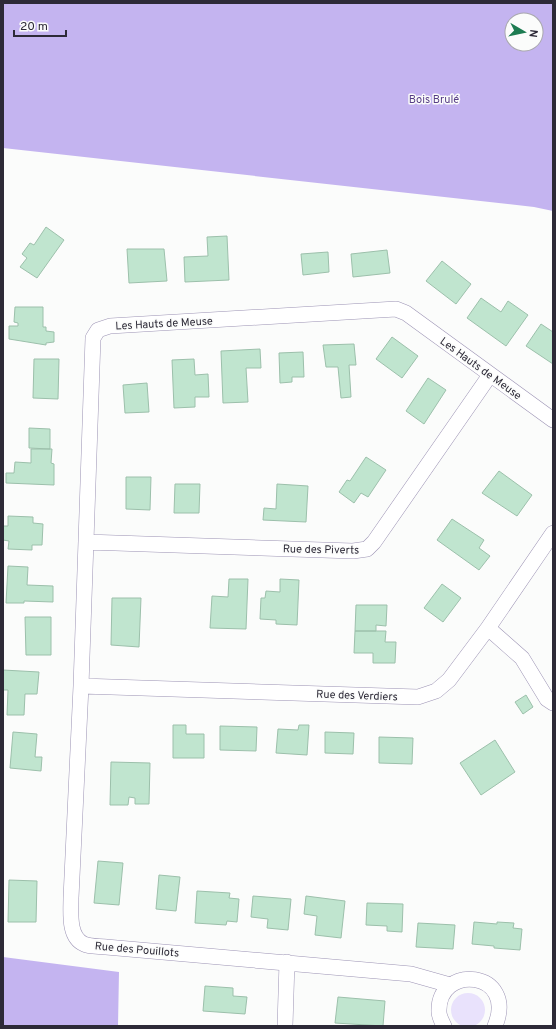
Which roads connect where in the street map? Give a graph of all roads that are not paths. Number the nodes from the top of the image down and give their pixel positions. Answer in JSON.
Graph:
{"nodes":[{"id":1,"x":490,"y":376,"type":"junction"},
{"id":2,"x":553,"y":420,"type":"edge"},
{"id":3,"x":553,"y":533,"type":"edge"},
{"id":4,"x":86,"y":542,"type":"junction"},
{"id":5,"x":488,"y":628,"type":"junction"},
{"id":6,"x":81,"y":686,"type":"junction"},
{"id":7,"x":553,"y":703,"type":"edge"},
{"id":8,"x":287,"y":962,"type":"junction"},
{"id":9,"x":450,"y":985,"type":"junction"},
{"id":10,"x":285,"y":1026,"type":"edge"},
{"id":11,"x":444,"y":1026,"type":"edge"},
{"id":12,"x":496,"y":1026,"type":"edge"}],
"edges":[{"from":1,"to":2,"type":"street","name":"Les Hauts de Meuse"},
{"from":1,"to":4,"type":"street","name":"Rue des Piverts"},
{"from":1,"to":4,"type":"street","name":"Les Hauts de Meuse"},
{"from":3,"to":5,"type":"street","name":"Rue des Verdiers"},
{"from":4,"to":6,"type":"street","name":"Les Hauts de Meuse"},
{"from":5,"to":6,"type":"street","name":"Rue des Verdiers"},
{"from":5,"to":7,"type":"street"},
{"from":6,"to":8,"type":"street","name":"Rue des Pouillots"},
{"from":8,"to":9,"type":"street","name":"Rue des Pouillots"},
{"from":8,"to":10,"type":"street"},
{"from":9,"to":11,"type":"street"},
{"from":9,"to":12,"type":"street"}]}
